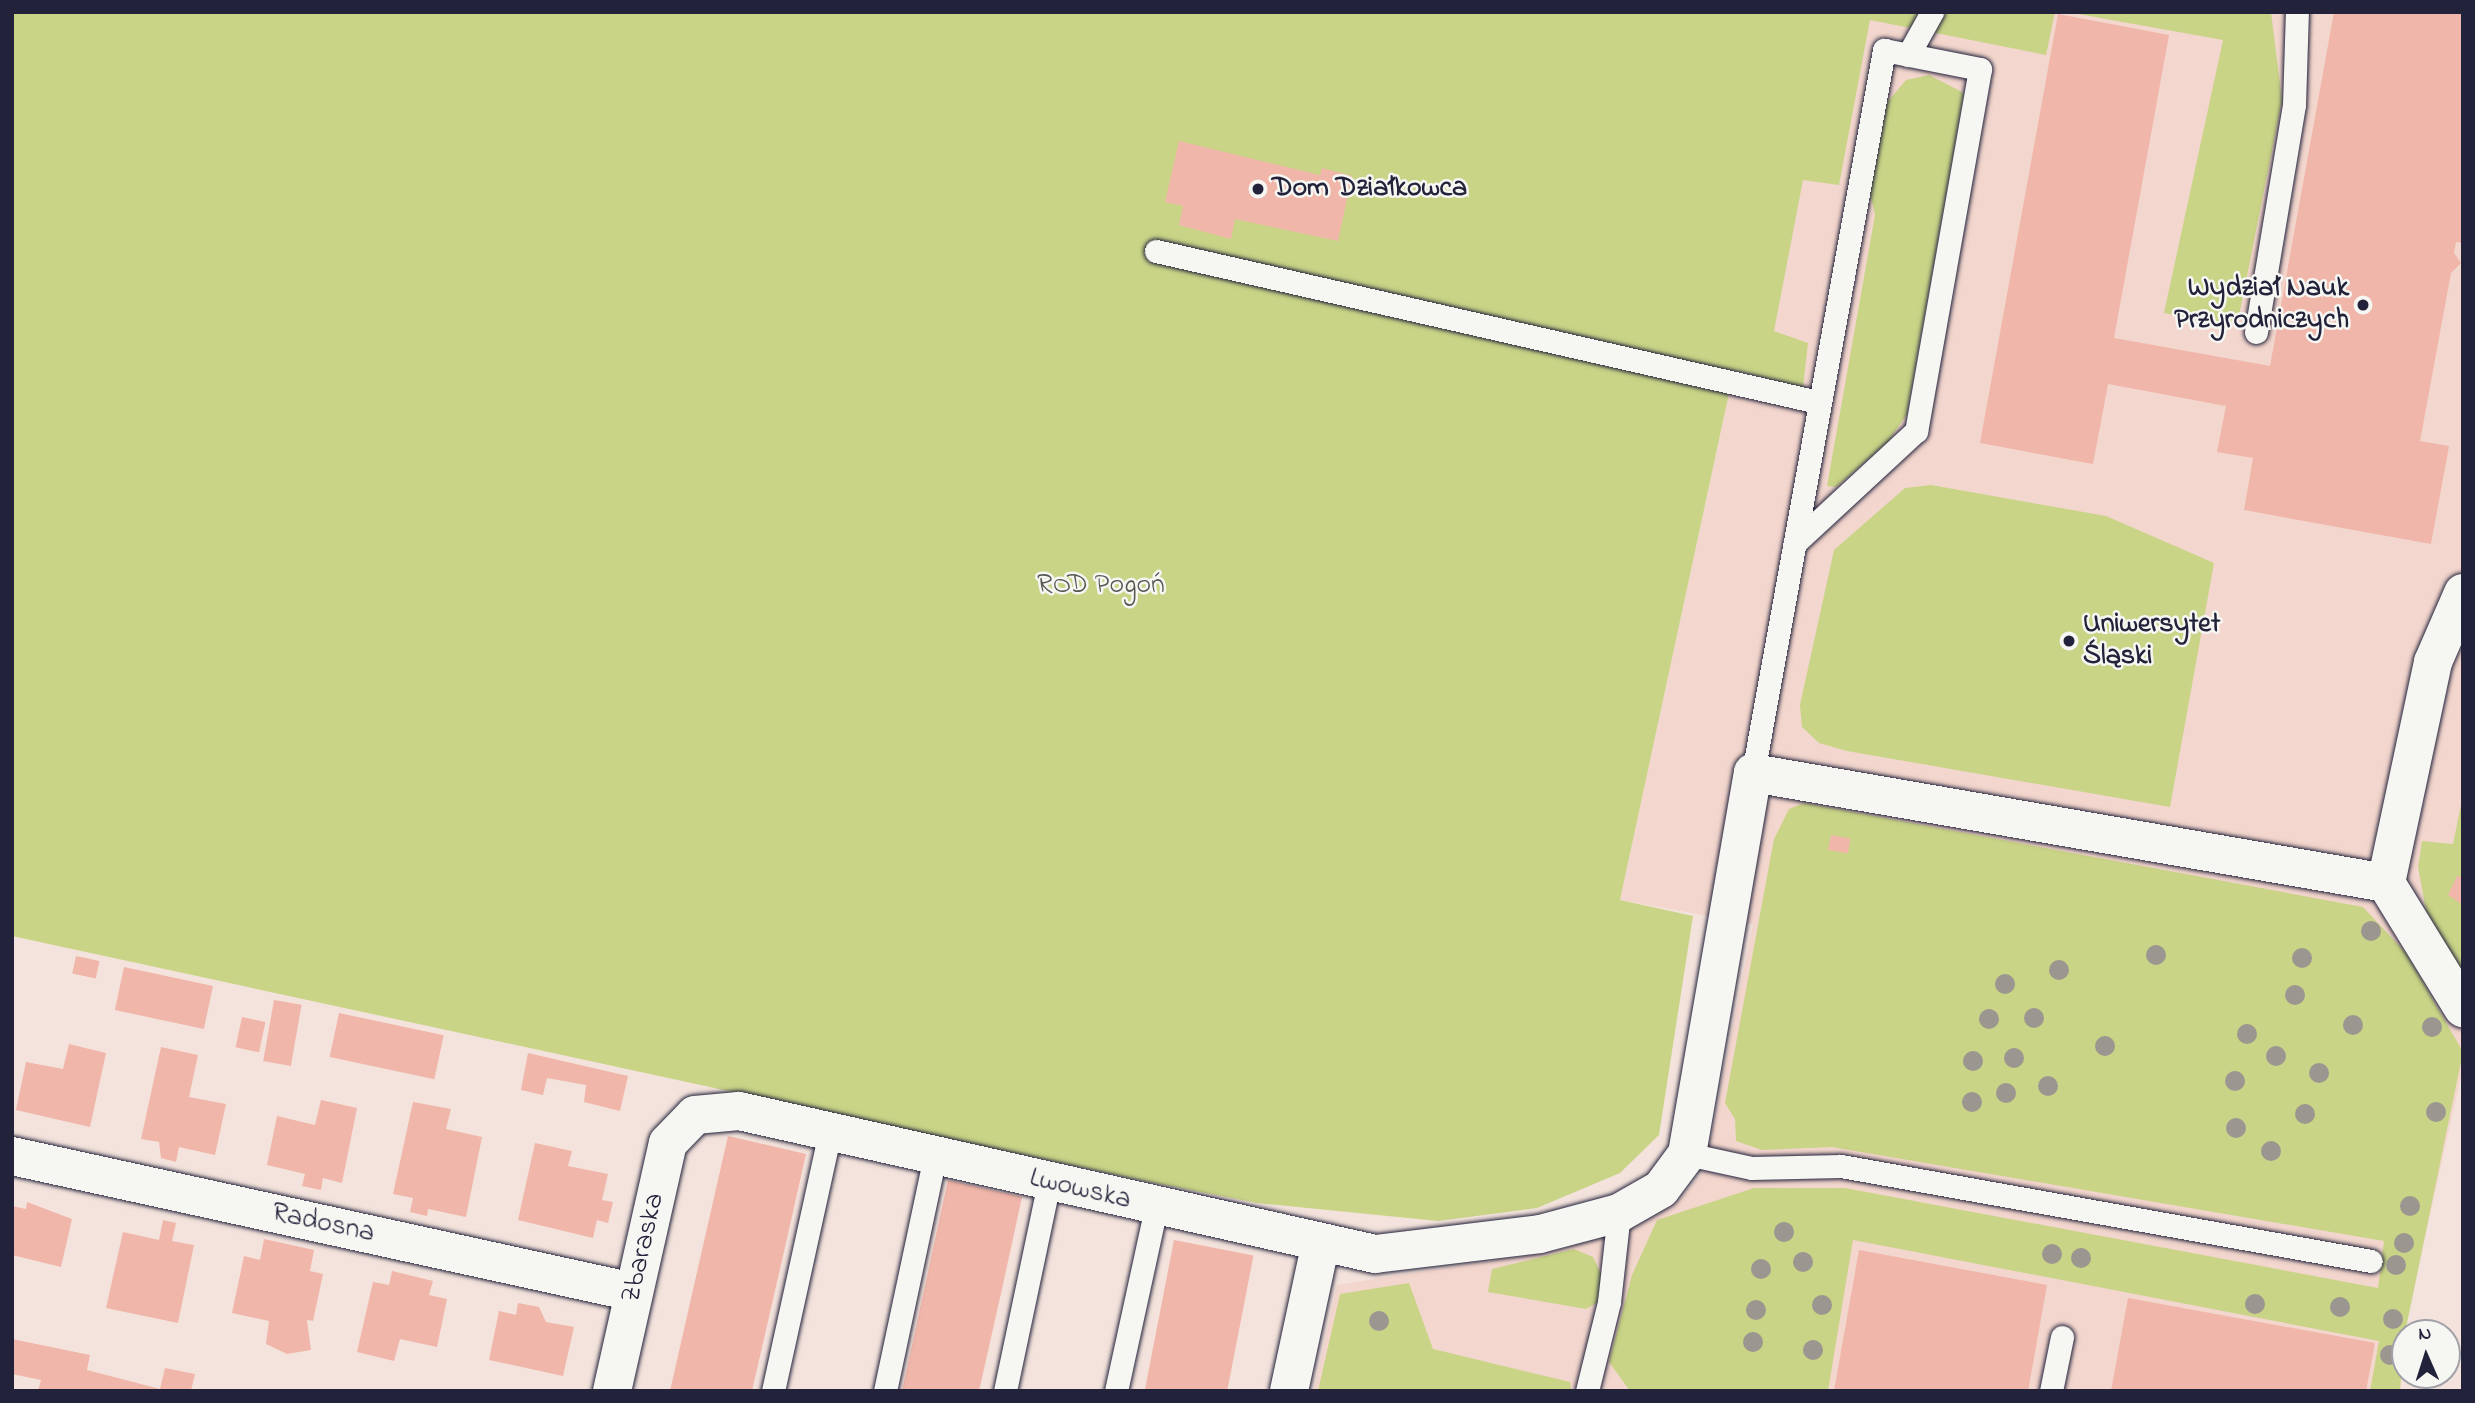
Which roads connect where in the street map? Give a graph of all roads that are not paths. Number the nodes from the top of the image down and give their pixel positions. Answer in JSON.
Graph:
{"nodes":[{"id":1,"x":1932,"y":12,"type":"edge"},
{"id":2,"x":2297,"y":12,"type":"edge"},
{"id":3,"x":1908,"y":55,"type":"junction"},
{"id":4,"x":1156,"y":251,"type":"dead end"},
{"id":5,"x":2256,"y":332,"type":"dead end"},
{"id":6,"x":1818,"y":402,"type":"junction"},
{"id":7,"x":1795,"y":543,"type":"junction"},
{"id":8,"x":2463,"y":593,"type":"edge"},
{"id":9,"x":1753,"y":774,"type":"junction"},
{"id":10,"x":2386,"y":883,"type":"junction"},
{"id":11,"x":2463,"y":1008,"type":"edge"},
{"id":12,"x":695,"y":1115,"type":"joint"},
{"id":13,"x":830,"y":1132,"type":"junction"},
{"id":14,"x":1687,"y":1154,"type":"junction"},
{"id":15,"x":12,"y":1156,"type":"edge"},
{"id":16,"x":935,"y":1156,"type":"junction"},
{"id":17,"x":1049,"y":1183,"type":"junction"},
{"id":18,"x":1156,"y":1208,"type":"junction"},
{"id":19,"x":1619,"y":1213,"type":"junction"},
{"id":20,"x":1320,"y":1247,"type":"junction"},
{"id":21,"x":2371,"y":1261,"type":"dead end"},
{"id":22,"x":633,"y":1292,"type":"junction"},
{"id":23,"x":2062,"y":1337,"type":"dead end"},
{"id":24,"x":612,"y":1391,"type":"edge"},
{"id":25,"x":773,"y":1391,"type":"edge"},
{"id":26,"x":885,"y":1391,"type":"edge"},
{"id":27,"x":1005,"y":1391,"type":"edge"},
{"id":28,"x":1116,"y":1391,"type":"edge"},
{"id":29,"x":1289,"y":1391,"type":"edge"},
{"id":30,"x":1587,"y":1391,"type":"edge"},
{"id":31,"x":2051,"y":1391,"type":"edge"}],
"edges":[{"from":1,"to":3,"type":"lane"},
{"from":2,"to":5,"type":"lane"},
{"from":3,"to":6,"type":"lane"},
{"from":3,"to":7,"type":"lane"},
{"from":4,"to":6,"type":"lane"},
{"from":6,"to":7,"type":"lane"},
{"from":7,"to":9,"type":"lane"},
{"from":8,"to":10,"type":"street"},
{"from":9,"to":10,"type":"street"},
{"from":9,"to":14,"type":"street"},
{"from":10,"to":11,"type":"street"},
{"from":12,"to":13,"type":"street","name":"Lwowska"},
{"from":12,"to":22,"type":"street","name":"Zbaraska"},
{"from":13,"to":16,"type":"street","name":"Lwowska"},
{"from":13,"to":25,"type":"lane"},
{"from":14,"to":19,"type":"street","name":"Lwowska"},
{"from":14,"to":21,"type":"lane"},
{"from":15,"to":22,"type":"street","name":"Radosna"},
{"from":16,"to":17,"type":"street","name":"Lwowska"},
{"from":16,"to":26,"type":"lane"},
{"from":17,"to":18,"type":"street","name":"Lwowska"},
{"from":17,"to":27,"type":"lane"},
{"from":18,"to":20,"type":"street","name":"Lwowska"},
{"from":18,"to":28,"type":"lane"},
{"from":19,"to":20,"type":"street","name":"Lwowska"},
{"from":19,"to":30,"type":"lane"},
{"from":20,"to":29,"type":"street"},
{"from":22,"to":24,"type":"street","name":"Zbaraska"},
{"from":23,"to":31,"type":"lane"}]}
